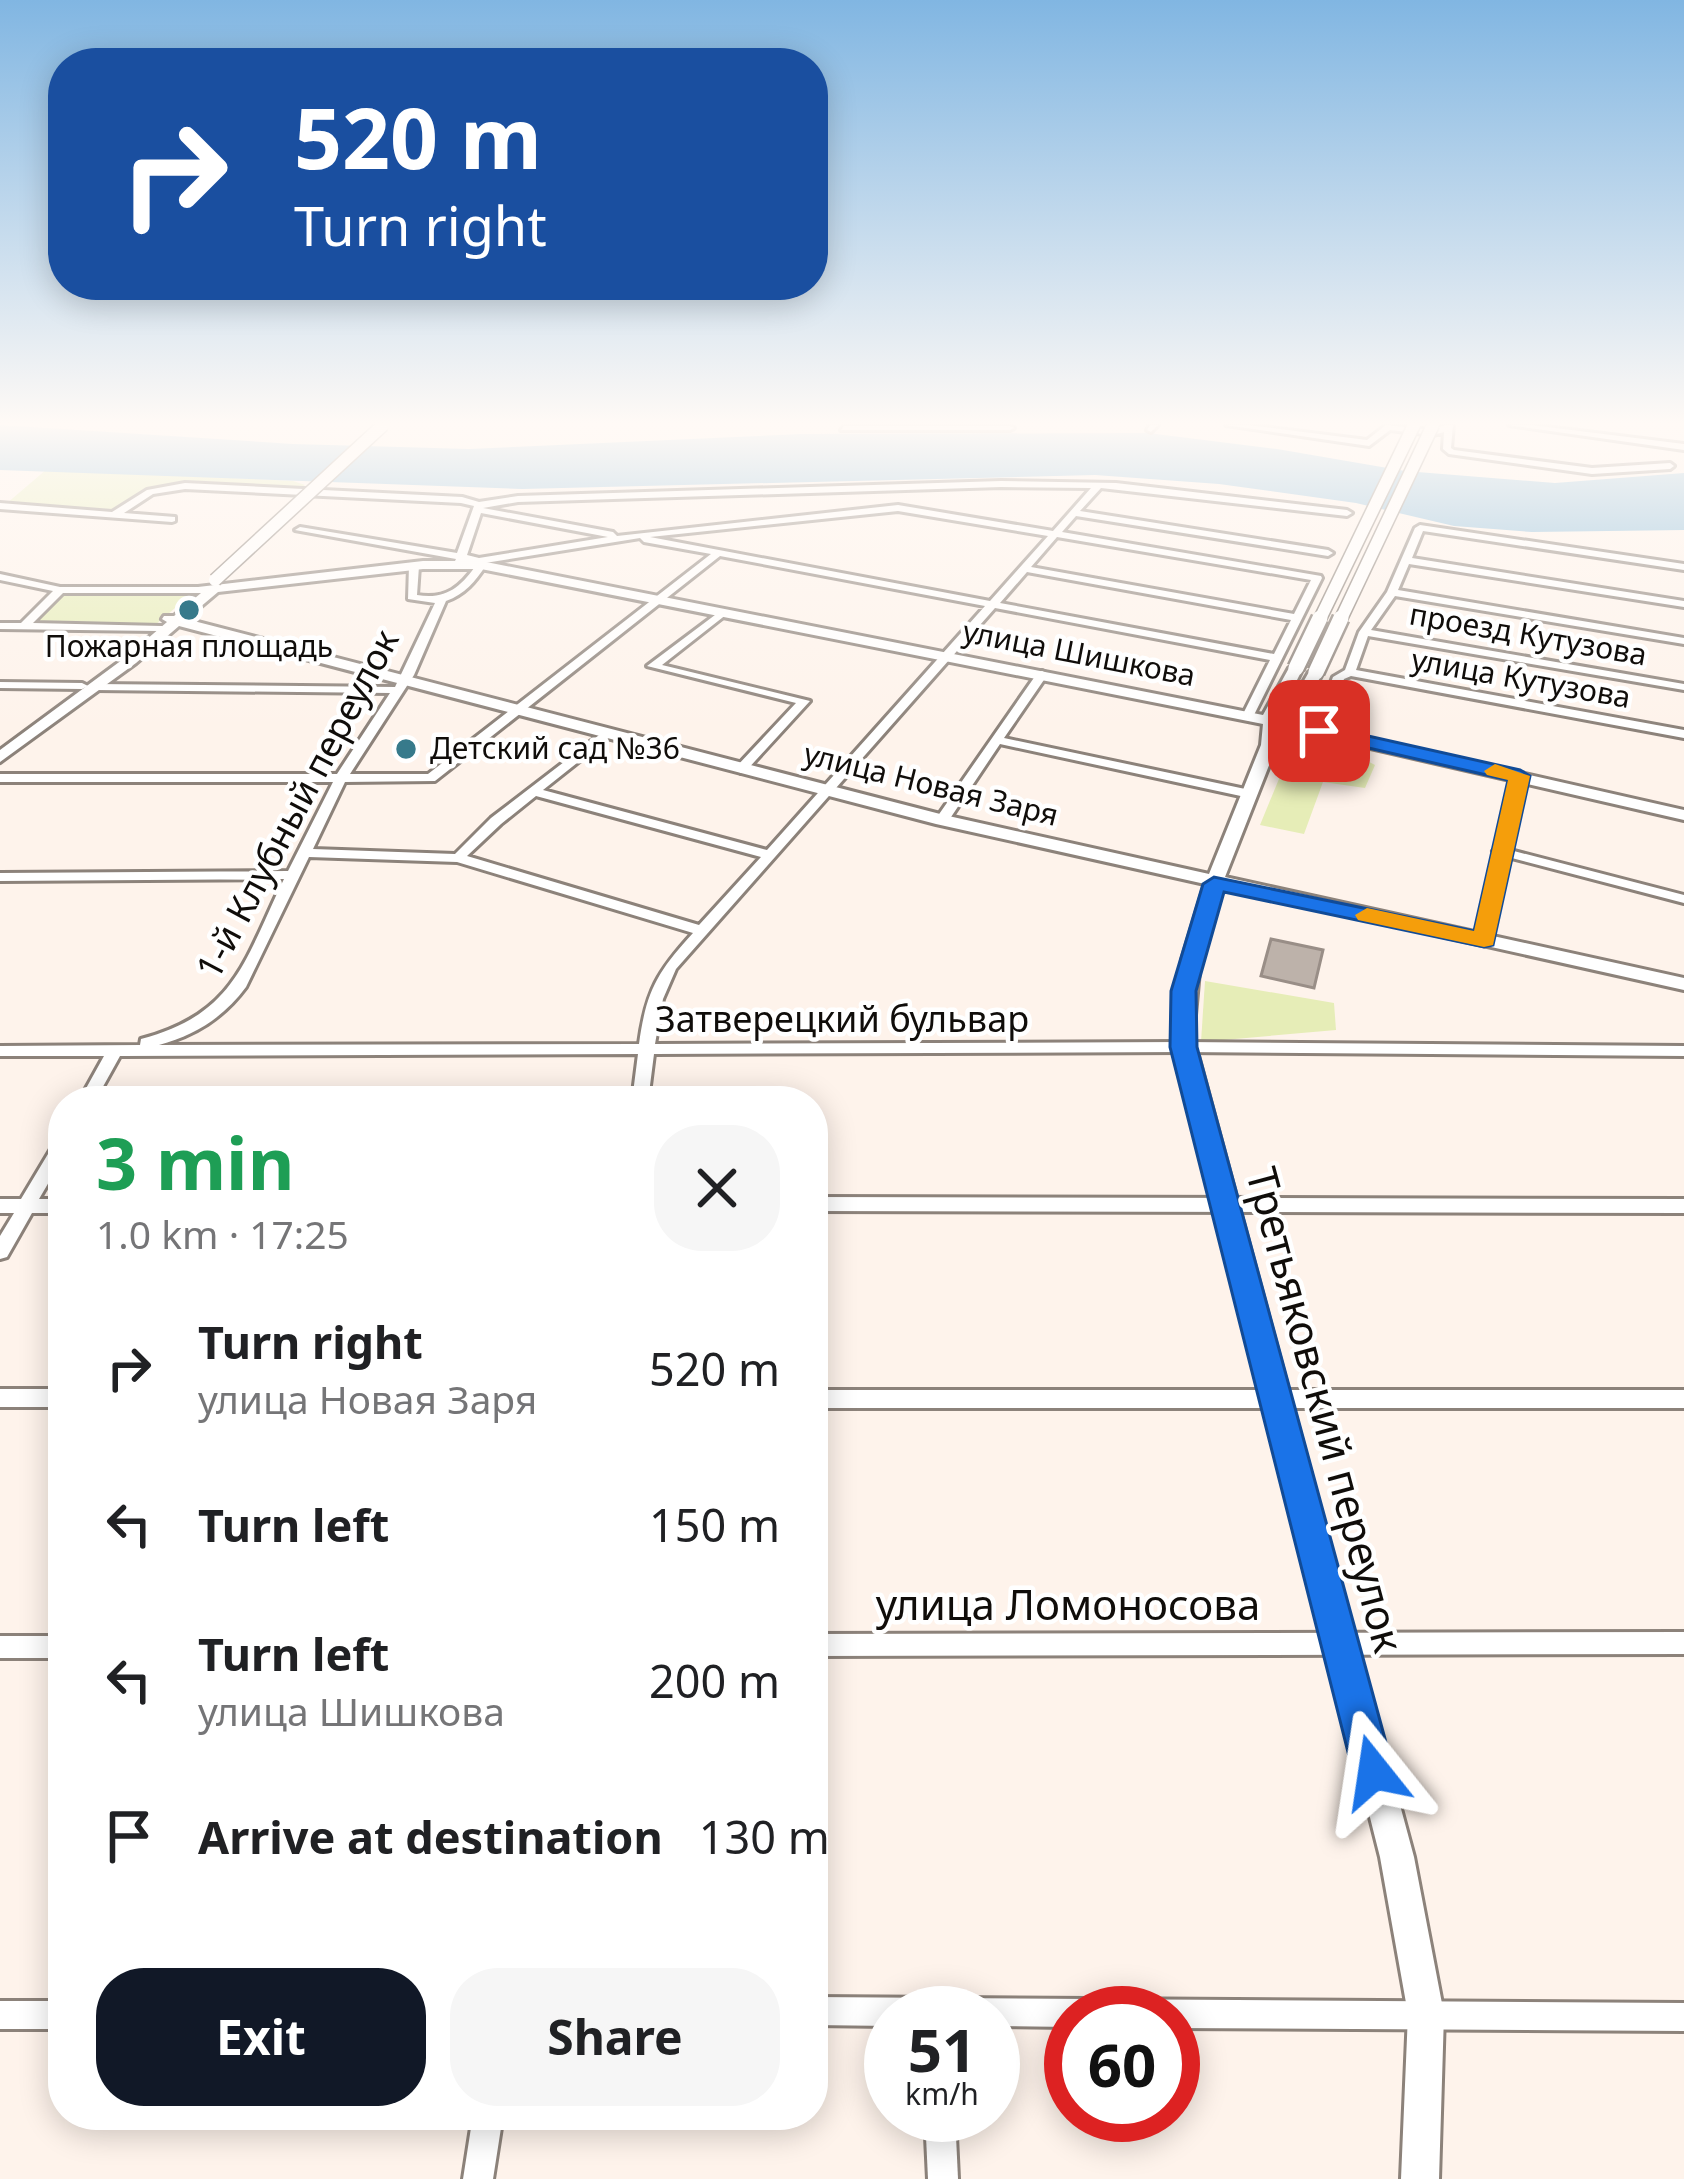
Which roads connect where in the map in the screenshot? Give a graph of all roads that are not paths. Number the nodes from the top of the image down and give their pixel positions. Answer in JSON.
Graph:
{"nodes":[{"id":1,"x":276,"y":527,"type":"edge"},
{"id":2,"x":476,"y":527,"type":"edge"},
{"id":3,"x":578,"y":527,"type":"edge"},
{"id":4,"x":713,"y":527,"type":"edge"},
{"id":5,"x":1007,"y":527,"type":"edge"},
{"id":6,"x":1061,"y":527,"type":"edge"},
{"id":7,"x":1160,"y":527,"type":"edge"},
{"id":8,"x":1365,"y":527,"type":"edge"},
{"id":9,"x":1384,"y":527,"type":"edge"},
{"id":10,"x":300,"y":530,"type":"dead end"},
{"id":11,"x":1054,"y":535,"type":"junction"},
{"id":12,"x":632,"y":537,"type":"junction"},
{"id":13,"x":1328,"y":553,"type":"dead end"},
{"id":14,"x":715,"y":556,"type":"junction"},
{"id":15,"x":1406,"y":560,"type":"junction"},
{"id":16,"x":469,"y":562,"type":"junction"},
{"id":17,"x":414,"y":566,"type":"junction"},
{"id":18,"x":1684,"y":567,"type":"edge"},
{"id":19,"x":1024,"y":568,"type":"junction"},
{"id":20,"x":0,"y":577,"type":"edge"},
{"id":21,"x":213,"y":585,"type":"junction"},
{"id":22,"x":59,"y":590,"type":"junction"},
{"id":23,"x":1392,"y":592,"type":"junction"},
{"id":24,"x":657,"y":599,"type":"junction"},
{"id":25,"x":440,"y":602,"type":"junction"},
{"id":26,"x":993,"y":604,"type":"junction"},
{"id":27,"x":1684,"y":604,"type":"edge"},
{"id":28,"x":723,"y":612,"type":"junction"},
{"id":29,"x":1297,"y":618,"type":"junction"},
{"id":30,"x":26,"y":624,"type":"junction"},
{"id":31,"x":0,"y":626,"type":"edge"},
{"id":32,"x":167,"y":626,"type":"junction"},
{"id":33,"x":1364,"y":632,"type":"junction"},
{"id":34,"x":1684,"y":640,"type":"edge"},
{"id":35,"x":946,"y":655,"type":"junction"},
{"id":36,"x":1278,"y":658,"type":"junction"},
{"id":37,"x":1350,"y":672,"type":"junction"},
{"id":38,"x":1042,"y":674,"type":"junction"},
{"id":39,"x":400,"y":685,"type":"junction"},
{"id":40,"x":0,"y":686,"type":"edge"},
{"id":41,"x":88,"y":687,"type":"junction"},
{"id":42,"x":1684,"y":687,"type":"edge"},
{"id":43,"x":515,"y":709,"type":"junction"},
{"id":44,"x":1248,"y":716,"type":"junction"},
{"id":45,"x":1270,"y":721,"type":"junction"},
{"id":46,"x":1291,"y":725,"type":"junction"},
{"id":47,"x":1319,"y":731,"type":"junction"},
{"id":48,"x":608,"y":733,"type":"junction"},
{"id":49,"x":1684,"y":734,"type":"edge"},
{"id":50,"x":997,"y":740,"type":"junction"},
{"id":51,"x":1270,"y":745,"type":"junction"},
{"id":52,"x":0,"y":746,"type":"edge"},
{"id":53,"x":0,"y":757,"type":"edge"},
{"id":54,"x":741,"y":769,"type":"junction"},
{"id":55,"x":1520,"y":776,"type":"junction"},
{"id":56,"x":0,"y":778,"type":"edge"},
{"id":57,"x":341,"y":778,"type":"junction"},
{"id":58,"x":825,"y":790,"type":"junction"},
{"id":59,"x":534,"y":791,"type":"junction"},
{"id":60,"x":1250,"y":794,"type":"junction"},
{"id":61,"x":1684,"y":815,"type":"edge"},
{"id":62,"x":941,"y":820,"type":"junction"},
{"id":63,"x":1500,"y":851,"type":"junction"},
{"id":64,"x":305,"y":853,"type":"junction"},
{"id":65,"x":766,"y":854,"type":"junction"},
{"id":66,"x":458,"y":858,"type":"junction"},
{"id":67,"x":293,"y":875,"type":"junction"},
{"id":68,"x":0,"y":877,"type":"edge"},
{"id":69,"x":1214,"y":884,"type":"junction"},
{"id":70,"x":1684,"y":899,"type":"edge"},
{"id":71,"x":699,"y":930,"type":"junction"},
{"id":72,"x":1484,"y":940,"type":"junction"},
{"id":73,"x":1684,"y":984,"type":"edge"},
{"id":74,"x":1184,"y":1047,"type":"junction"},
{"id":75,"x":649,"y":1049,"type":"junction"},
{"id":76,"x":0,"y":1051,"type":"edge"},
{"id":77,"x":115,"y":1051,"type":"junction"},
{"id":78,"x":1684,"y":1051,"type":"edge"},
{"id":79,"x":95,"y":1086,"type":"edge"},
{"id":80,"x":643,"y":1086,"type":"edge"},
{"id":81,"x":48,"y":1170,"type":"edge"},
{"id":82,"x":1224,"y":1203,"type":"junction"},
{"id":83,"x":828,"y":1204,"type":"edge"},
{"id":84,"x":0,"y":1206,"type":"edge"},
{"id":85,"x":48,"y":1206,"type":"edge"},
{"id":86,"x":1684,"y":1206,"type":"edge"},
{"id":87,"x":27,"y":1207,"type":"junction"},
{"id":88,"x":0,"y":1252,"type":"edge"},
{"id":89,"x":0,"y":1398,"type":"edge"},
{"id":90,"x":48,"y":1398,"type":"edge"},
{"id":91,"x":1275,"y":1398,"type":"junction"},
{"id":92,"x":828,"y":1399,"type":"edge"},
{"id":93,"x":1684,"y":1399,"type":"edge"},
{"id":94,"x":1684,"y":1643,"type":"edge"},
{"id":95,"x":1340,"y":1644,"type":"junction"},
{"id":96,"x":828,"y":1645,"type":"edge"},
{"id":97,"x":0,"y":1647,"type":"edge"},
{"id":98,"x":48,"y":1647,"type":"edge"},
{"id":99,"x":828,"y":2011,"type":"edge"},
{"id":100,"x":864,"y":2011,"type":"edge"},
{"id":101,"x":1020,"y":2012,"type":"edge"},
{"id":102,"x":0,"y":2014,"type":"edge"},
{"id":103,"x":1426,"y":2014,"type":"junction"},
{"id":104,"x":48,"y":2015,"type":"edge"},
{"id":105,"x":1684,"y":2017,"type":"edge"},
{"id":106,"x":486,"y":2130,"type":"edge"},
{"id":107,"x":941,"y":2142,"type":"edge"},
{"id":108,"x":478,"y":2179,"type":"edge"},
{"id":109,"x":943,"y":2179,"type":"edge"},
{"id":110,"x":1420,"y":2179,"type":"edge"}],
"edges":[{"from":1,"to":21,"type":"main road","bridge":true},
{"from":2,"to":16,"type":"street"},
{"from":3,"to":12,"type":"street"},
{"from":4,"to":12,"type":"street"},
{"from":5,"to":11,"type":"street"},
{"from":6,"to":11,"type":"street"},
{"from":7,"to":13,"type":"street"},
{"from":8,"to":45,"type":"main road","name":"Третьяковский переулок","bridge":true},
{"from":9,"to":46,"type":"main road","name":"Третьяковский переулок","bridge":true},
{"from":10,"to":16,"type":"street","name":"улица Шишкова"},
{"from":11,"to":19,"type":"street"},
{"from":11,"to":29,"type":"street"},
{"from":12,"to":14,"type":"street"},
{"from":12,"to":16,"type":"street"},
{"from":14,"to":24,"type":"street"},
{"from":14,"to":26,"type":"street"},
{"from":15,"to":18,"type":"street"},
{"from":15,"to":23,"type":"street"},
{"from":15,"to":27,"type":"street"},
{"from":16,"to":17,"type":"main road"},
{"from":16,"to":24,"type":"main road","name":"улица Шишкова"},
{"from":16,"to":25,"type":"street","name":"1-й Клубный переулок"},
{"from":17,"to":21,"type":"main road"},
{"from":17,"to":25,"type":"street","name":"1-й Клубный переулок"},
{"from":19,"to":26,"type":"street"},
{"from":19,"to":29,"type":"street"},
{"from":20,"to":22,"type":"street"},
{"from":21,"to":22,"type":"street"},
{"from":21,"to":32,"type":"main road"},
{"from":22,"to":30,"type":"street"},
{"from":23,"to":33,"type":"street"},
{"from":23,"to":34,"type":"street"},
{"from":24,"to":28,"type":"main road","name":"улица Шишкова"},
{"from":24,"to":43,"type":"street"},
{"from":25,"to":39,"type":"street","name":"1-й Клубный переулок"},
{"from":26,"to":35,"type":"street"},
{"from":26,"to":36,"type":"street"},
{"from":28,"to":35,"type":"main road","name":"улица Шишкова"},
{"from":28,"to":54,"type":"street"},
{"from":29,"to":36,"type":"street"},
{"from":30,"to":31,"type":"street"},
{"from":30,"to":32,"type":"street"},
{"from":32,"to":39,"type":"main road","name":"улица Новая Заря"},
{"from":32,"to":41,"type":"main road"},
{"from":33,"to":37,"type":"street"},
{"from":33,"to":42,"type":"street","name":"проезд Кутузова"},
{"from":35,"to":38,"type":"main road","name":"улица Шишкова"},
{"from":35,"to":58,"type":"street"},
{"from":36,"to":44,"type":"street"},
{"from":37,"to":47,"type":"street"},
{"from":37,"to":49,"type":"street","name":"улица Кутузова"},
{"from":38,"to":44,"type":"main road","name":"улица Шишкова"},
{"from":38,"to":50,"type":"street"},
{"from":39,"to":41,"type":"street"},
{"from":39,"to":43,"type":"main road","name":"улица Новая Заря"},
{"from":39,"to":57,"type":"street","name":"1-й Клубный переулок"},
{"from":40,"to":41,"type":"street"},
{"from":41,"to":52,"type":"main road"},
{"from":41,"to":53,"type":"main road"},
{"from":43,"to":48,"type":"main road","name":"улица Новая Заря"},
{"from":43,"to":57,"type":"street"},
{"from":44,"to":45,"type":"main road","name":"улица Шишкова"},
{"from":45,"to":46,"type":"main road","name":"улица Шишкова"},
{"from":45,"to":51,"type":"main road","name":"Третьяковский переулок"},
{"from":46,"to":47,"type":"main road","name":"улица Шишкова"},
{"from":46,"to":51,"type":"main road","name":"Третьяковский переулок"},
{"from":47,"to":55,"type":"main road","name":"улица Шишкова"},
{"from":48,"to":54,"type":"main road","name":"улица Новая Заря"},
{"from":48,"to":59,"type":"street"},
{"from":50,"to":60,"type":"street"},
{"from":50,"to":62,"type":"street"},
{"from":51,"to":60,"type":"main road","name":"Третьяковский переулок"},
{"from":54,"to":58,"type":"main road","name":"улица Новая Заря"},
{"from":55,"to":61,"type":"main road","name":"улица Шишкова"},
{"from":55,"to":63,"type":"street"},
{"from":56,"to":57,"type":"street"},
{"from":57,"to":64,"type":"street","name":"1-й Клубный переулок"},
{"from":58,"to":62,"type":"main road","name":"улица Новая Заря"},
{"from":58,"to":65,"type":"street"},
{"from":59,"to":65,"type":"street"},
{"from":59,"to":66,"type":"street"},
{"from":60,"to":69,"type":"main road","name":"Третьяковский переулок"},
{"from":62,"to":69,"type":"main road","name":"улица Новая Заря"},
{"from":63,"to":70,"type":"street"},
{"from":63,"to":72,"type":"street"},
{"from":64,"to":66,"type":"street"},
{"from":64,"to":67,"type":"street","name":"1-й Клубный переулок"},
{"from":65,"to":71,"type":"street"},
{"from":66,"to":71,"type":"street"},
{"from":67,"to":68,"type":"street"},
{"from":67,"to":77,"type":"street","name":"1-й Клубный переулок"},
{"from":69,"to":72,"type":"main road","name":"улица Новая Заря"},
{"from":69,"to":74,"type":"main road","name":"Третьяковский переулок"},
{"from":71,"to":75,"type":"street"},
{"from":72,"to":73,"type":"main road","name":"улица Новая Заря"},
{"from":74,"to":75,"type":"street","name":"Затверецкий бульвар"},
{"from":74,"to":78,"type":"street","name":"Затверецкий бульвар"},
{"from":74,"to":82,"type":"main road","name":"Третьяковский переулок"},
{"from":75,"to":77,"type":"street","name":"Затверецкий бульвар"},
{"from":75,"to":80,"type":"street"},
{"from":76,"to":77,"type":"street","name":"Затверецкий бульвар"},
{"from":77,"to":79,"type":"street"},
{"from":81,"to":87,"type":"street"},
{"from":82,"to":83,"type":"street"},
{"from":82,"to":86,"type":"street"},
{"from":82,"to":91,"type":"main road","name":"Третьяковский переулок"},
{"from":84,"to":87,"type":"street"},
{"from":85,"to":87,"type":"street"},
{"from":87,"to":88,"type":"street"},
{"from":89,"to":90,"type":"street"},
{"from":91,"to":92,"type":"street"},
{"from":91,"to":93,"type":"street"},
{"from":91,"to":95,"type":"main road","name":"Третьяковский переулок"},
{"from":94,"to":95,"type":"street","name":"улица Ломоносова"},
{"from":95,"to":96,"type":"street","name":"улица Ломоносова"},
{"from":95,"to":103,"type":"main road","name":"Третьяковский переулок"},
{"from":97,"to":98,"type":"street"},
{"from":99,"to":100,"type":"street"},
{"from":101,"to":103,"type":"street"},
{"from":102,"to":104,"type":"street"},
{"from":103,"to":105,"type":"street"},
{"from":103,"to":110,"type":"main road","name":"Третьяковский переулок"},
{"from":106,"to":108,"type":"street"},
{"from":107,"to":109,"type":"street"}]}
